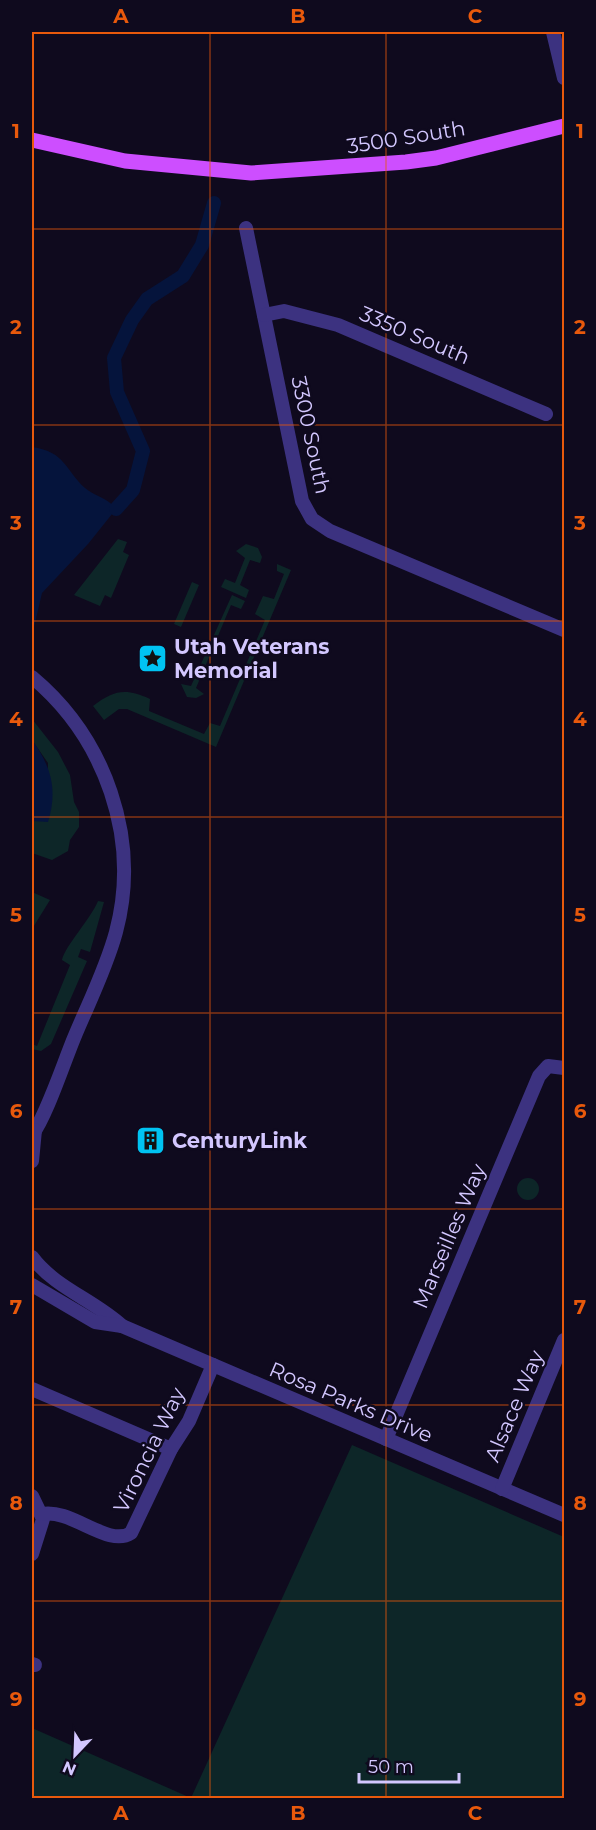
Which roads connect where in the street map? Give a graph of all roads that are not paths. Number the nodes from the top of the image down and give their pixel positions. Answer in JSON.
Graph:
{"nodes":[{"id":1,"x":553,"y":32,"type":"edge"},
{"id":2,"x":564,"y":78,"type":"edge"},
{"id":3,"x":564,"y":126,"type":"edge"},
{"id":4,"x":32,"y":140,"type":"edge"},
{"id":5,"x":246,"y":228,"type":"dead end"},
{"id":6,"x":264,"y":315,"type":"junction"},
{"id":7,"x":546,"y":414,"type":"dead end"},
{"id":8,"x":564,"y":630,"type":"edge"},
{"id":9,"x":32,"y":677,"type":"edge"},
{"id":10,"x":564,"y":1068,"type":"edge"},
{"id":11,"x":33,"y":1132,"type":"edge"},
{"id":12,"x":32,"y":1161,"type":"edge"},
{"id":13,"x":32,"y":1257,"type":"edge"},
{"id":14,"x":32,"y":1285,"type":"edge"},
{"id":15,"x":122,"y":1326,"type":"junction"},
{"id":16,"x":564,"y":1340,"type":"edge"},
{"id":17,"x":213,"y":1365,"type":"junction"},
{"id":18,"x":32,"y":1389,"type":"edge"},
{"id":19,"x":386,"y":1439,"type":"junction"},
{"id":20,"x":171,"y":1449,"type":"junction"},
{"id":21,"x":502,"y":1489,"type":"junction"},
{"id":22,"x":32,"y":1496,"type":"edge"},
{"id":23,"x":42,"y":1514,"type":"junction"},
{"id":24,"x":564,"y":1515,"type":"edge"},
{"id":25,"x":32,"y":1554,"type":"edge"}],
"edges":[{"from":1,"to":2,"type":"street"},
{"from":3,"to":4,"type":"main road","name":"3500 South"},
{"from":5,"to":6,"type":"street","name":"3300 South"},
{"from":6,"to":7,"type":"street","name":"3350 South"},
{"from":6,"to":8,"type":"street","name":"3300 South"},
{"from":9,"to":11,"type":"street"},
{"from":10,"to":19,"type":"street","name":"Marseilles Way"},
{"from":11,"to":12,"type":"street"},
{"from":13,"to":15,"type":"street","name":"Rosa Parks Drive"},
{"from":14,"to":15,"type":"street","name":"Rosa Parks Drive"},
{"from":15,"to":17,"type":"street","name":"Rosa Parks Drive"},
{"from":16,"to":21,"type":"street","name":"Alsace Way"},
{"from":17,"to":19,"type":"street","name":"Rosa Parks Drive"},
{"from":17,"to":20,"type":"street","name":"Vironcia Way"},
{"from":18,"to":20,"type":"street"},
{"from":19,"to":21,"type":"street","name":"Rosa Parks Drive"},
{"from":20,"to":23,"type":"street","name":"Vironcia Way"},
{"from":21,"to":24,"type":"street","name":"Rosa Parks Drive"},
{"from":22,"to":23,"type":"street"},
{"from":23,"to":25,"type":"street"}]}
